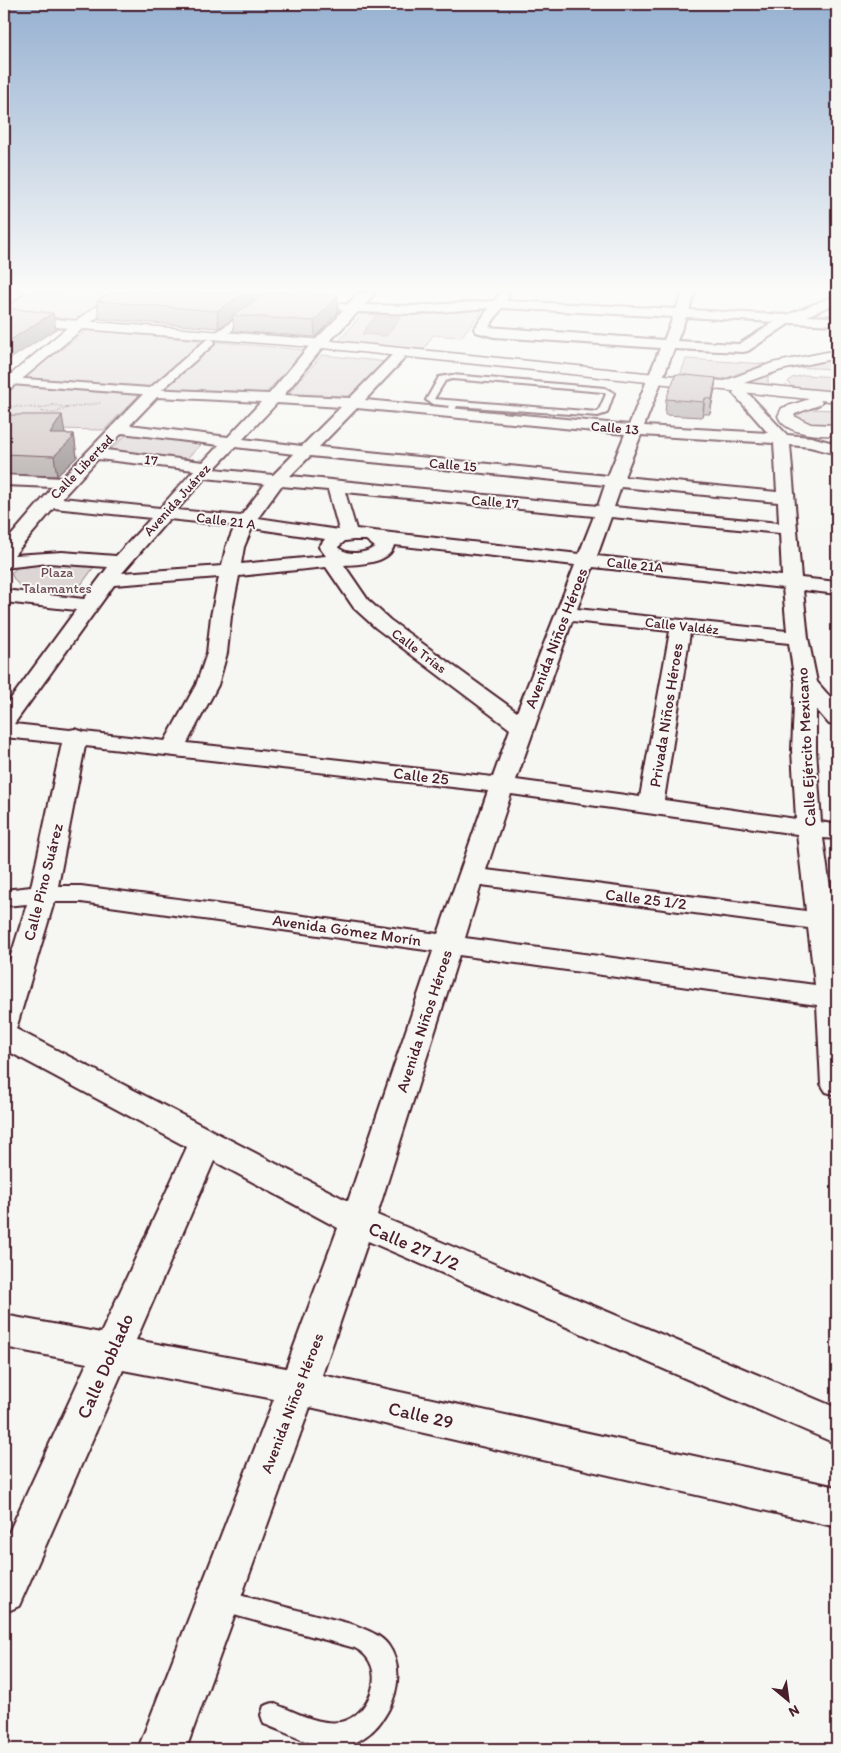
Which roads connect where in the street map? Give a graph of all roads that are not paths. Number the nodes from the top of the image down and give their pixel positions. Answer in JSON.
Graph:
{"nodes":[{"id":1,"x":16,"y":375,"type":"edge"},
{"id":2,"x":173,"y":375,"type":"edge"},
{"id":3,"x":293,"y":375,"type":"edge"},
{"id":4,"x":381,"y":375,"type":"edge"},
{"id":5,"x":596,"y":375,"type":"edge"},
{"id":6,"x":603,"y":375,"type":"edge"},
{"id":7,"x":659,"y":375,"type":"edge"},
{"id":8,"x":752,"y":375,"type":"edge"},
{"id":9,"x":789,"y":375,"type":"edge"},
{"id":10,"x":657,"y":380,"type":"junction"},
{"id":11,"x":6,"y":383,"type":"edge"},
{"id":12,"x":724,"y":385,"type":"junction"},
{"id":13,"x":153,"y":392,"type":"junction"},
{"id":14,"x":740,"y":393,"type":"junction"},
{"id":15,"x":796,"y":393,"type":"junction"},
{"id":16,"x":273,"y":398,"type":"junction"},
{"id":17,"x":837,"y":399,"type":"edge"},
{"id":18,"x":814,"y":402,"type":"junction"},
{"id":19,"x":354,"y":403,"type":"junction"},
{"id":20,"x":837,"y":405,"type":"edge"},
{"id":21,"x":452,"y":408,"type":"junction"},
{"id":22,"x":120,"y":428,"type":"junction"},
{"id":23,"x":634,"y":430,"type":"junction"},
{"id":24,"x":837,"y":430,"type":"edge"},
{"id":25,"x":789,"y":432,"type":"junction"},
{"id":26,"x":837,"y":440,"type":"edge"},
{"id":27,"x":232,"y":442,"type":"junction"},
{"id":28,"x":811,"y":442,"type":"junction"},
{"id":29,"x":837,"y":449,"type":"edge"},
{"id":30,"x":306,"y":451,"type":"junction"},
{"id":31,"x":95,"y":454,"type":"junction"},
{"id":32,"x":437,"y":464,"type":"junction"},
{"id":33,"x":204,"y":470,"type":"junction"},
{"id":34,"x":4,"y":480,"type":"edge"},
{"id":35,"x":276,"y":480,"type":"junction"},
{"id":36,"x":615,"y":480,"type":"junction"},
{"id":37,"x":66,"y":483,"type":"junction"},
{"id":38,"x":335,"y":485,"type":"junction"},
{"id":39,"x":419,"y":495,"type":"junction"},
{"id":40,"x":786,"y":498,"type":"junction"},
{"id":41,"x":49,"y":502,"type":"junction"},
{"id":42,"x":604,"y":512,"type":"junction"},
{"id":43,"x":164,"y":513,"type":"junction"},
{"id":44,"x":246,"y":522,"type":"junction"},
{"id":45,"x":789,"y":529,"type":"junction"},
{"id":46,"x":346,"y":536,"type":"junction"},
{"id":47,"x":373,"y":537,"type":"junction"},
{"id":48,"x":465,"y":547,"type":"junction"},
{"id":49,"x":4,"y":556,"type":"edge"},
{"id":50,"x":361,"y":558,"type":"junction"},
{"id":51,"x":586,"y":560,"type":"junction"},
{"id":52,"x":331,"y":561,"type":"junction"},
{"id":53,"x":4,"y":562,"type":"edge"},
{"id":54,"x":121,"y":562,"type":"junction"},
{"id":55,"x":230,"y":571,"type":"junction"},
{"id":56,"x":107,"y":580,"type":"junction"},
{"id":57,"x":792,"y":582,"type":"junction"},
{"id":58,"x":837,"y":588,"type":"edge"},
{"id":59,"x":4,"y":596,"type":"edge"},
{"id":60,"x":90,"y":606,"type":"junction"},
{"id":61,"x":565,"y":614,"type":"junction"},
{"id":62,"x":681,"y":626,"type":"junction"},
{"id":63,"x":798,"y":638,"type":"junction"},
{"id":64,"x":806,"y":684,"type":"junction"},
{"id":65,"x":837,"y":719,"type":"edge"},
{"id":66,"x":4,"y":723,"type":"edge"},
{"id":67,"x":522,"y":728,"type":"junction"},
{"id":68,"x":4,"y":730,"type":"edge"},
{"id":69,"x":75,"y":736,"type":"junction"},
{"id":70,"x":173,"y":747,"type":"junction"},
{"id":71,"x":502,"y":785,"type":"junction"},
{"id":72,"x":651,"y":805,"type":"junction"},
{"id":73,"x":810,"y":828,"type":"junction"},
{"id":74,"x":837,"y":832,"type":"edge"},
{"id":75,"x":471,"y":876,"type":"junction"},
{"id":76,"x":43,"y":894,"type":"junction"},
{"id":77,"x":4,"y":898,"type":"edge"},
{"id":78,"x":821,"y":922,"type":"junction"},
{"id":79,"x":450,"y":944,"type":"junction"},
{"id":80,"x":834,"y":997,"type":"edge"},
{"id":81,"x":4,"y":1025,"type":"edge"},
{"id":82,"x":4,"y":1036,"type":"edge"},
{"id":83,"x":837,"y":1084,"type":"edge"},
{"id":84,"x":206,"y":1142,"type":"junction"},
{"id":85,"x":358,"y":1222,"type":"junction"},
{"id":86,"x":4,"y":1330,"type":"edge"},
{"id":87,"x":111,"y":1352,"type":"junction"},
{"id":88,"x":299,"y":1387,"type":"junction"},
{"id":89,"x":837,"y":1426,"type":"edge"},
{"id":90,"x":837,"y":1507,"type":"edge"},
{"id":91,"x":4,"y":1591,"type":"edge"},
{"id":92,"x":217,"y":1600,"type":"junction"},
{"id":93,"x":273,"y":1715,"type":"dead end"},
{"id":94,"x":162,"y":1749,"type":"edge"}],
"edges":[{"from":1,"to":11,"type":"main road"},
{"from":2,"to":13,"type":"street","name":"Calle Libertad"},
{"from":3,"to":16,"type":"street","name":"Avenida Juárez"},
{"from":4,"to":19,"type":"street"},
{"from":5,"to":10,"type":"main road"},
{"from":6,"to":10,"type":"main road"},
{"from":7,"to":10,"type":"street","name":"Avenida Niños Héroes"},
{"from":8,"to":12,"type":"main road"},
{"from":9,"to":15,"type":"main road"},
{"from":10,"to":12,"type":"main road"},
{"from":10,"to":14,"type":"main road"},
{"from":10,"to":17,"type":"lane"},
{"from":10,"to":23,"type":"street","name":"Avenida Niños Héroes"},
{"from":11,"to":13,"type":"street"},
{"from":12,"to":15,"type":"main road"},
{"from":13,"to":16,"type":"street","name":"Calle 13"},
{"from":13,"to":22,"type":"street","name":"Calle Libertad"},
{"from":14,"to":18,"type":"main road"},
{"from":14,"to":25,"type":"street"},
{"from":15,"to":17,"type":"main road"},
{"from":16,"to":19,"type":"street","name":"Calle 13"},
{"from":16,"to":27,"type":"street","name":"Avenida Juárez"},
{"from":18,"to":20,"type":"main road"},
{"from":18,"to":25,"type":"main road"},
{"from":19,"to":21,"type":"street","name":"Calle 13"},
{"from":19,"to":30,"type":"street"},
{"from":21,"to":21,"type":"lane"},
{"from":21,"to":23,"type":"street","name":"Calle 13"},
{"from":22,"to":27,"type":"street","name":"Calle 15"},
{"from":22,"to":31,"type":"street","name":"Calle Libertad"},
{"from":23,"to":25,"type":"street","name":"Calle 13"},
{"from":23,"to":36,"type":"street","name":"Avenida Niños Héroes"},
{"from":24,"to":25,"type":"main road"},
{"from":25,"to":28,"type":"street","name":"Calle 13"},
{"from":25,"to":40,"type":"street","name":"Calle Ejército Mexicano"},
{"from":26,"to":28,"type":"street"},
{"from":27,"to":30,"type":"street","name":"Calle 15"},
{"from":27,"to":33,"type":"street","name":"Avenida Juárez"},
{"from":28,"to":29,"type":"street","name":"Calle 13"},
{"from":30,"to":32,"type":"street","name":"Calle 15"},
{"from":30,"to":35,"type":"street"},
{"from":31,"to":33,"type":"street","name":"17"},
{"from":31,"to":37,"type":"street","name":"Calle Libertad"},
{"from":32,"to":36,"type":"street","name":"Calle 15"},
{"from":32,"to":39,"type":"street"},
{"from":33,"to":35,"type":"street","name":"Calle 17"},
{"from":33,"to":43,"type":"street","name":"Avenida Juárez"},
{"from":34,"to":37,"type":"street"},
{"from":35,"to":38,"type":"street","name":"Calle 17"},
{"from":35,"to":44,"type":"street"},
{"from":36,"to":40,"type":"street","name":"Calle 15"},
{"from":36,"to":42,"type":"street","name":"Avenida Niños Héroes"},
{"from":37,"to":41,"type":"street","name":"Calle Libertad"},
{"from":38,"to":39,"type":"street","name":"Calle 17"},
{"from":38,"to":46,"type":"street"},
{"from":39,"to":42,"type":"street","name":"Calle 17"},
{"from":40,"to":45,"type":"street","name":"Calle Ejército Mexicano"},
{"from":41,"to":43,"type":"street","name":"Calle 21 A"},
{"from":41,"to":49,"type":"street","name":"Calle Libertad"},
{"from":42,"to":45,"type":"street","name":"Calle 17"},
{"from":42,"to":51,"type":"street","name":"Avenida Niños Héroes"},
{"from":43,"to":44,"type":"street","name":"Calle 21 A"},
{"from":43,"to":54,"type":"street","name":"Avenida Juárez"},
{"from":44,"to":46,"type":"street","name":"Calle 21 A"},
{"from":44,"to":55,"type":"street"},
{"from":45,"to":57,"type":"street","name":"Calle Ejército Mexicano"},
{"from":46,"to":47,"type":"street","name":"Calle 21 A"},
{"from":46,"to":50,"type":"street"},
{"from":47,"to":48,"type":"street","name":"Calle 21A"},
{"from":47,"to":50,"type":"street"},
{"from":48,"to":50,"type":"street"},
{"from":48,"to":51,"type":"street","name":"Calle 21A"},
{"from":50,"to":52,"type":"street"},
{"from":51,"to":57,"type":"street","name":"Calle 21A"},
{"from":51,"to":61,"type":"street","name":"Avenida Niños Héroes"},
{"from":52,"to":55,"type":"street"},
{"from":52,"to":67,"type":"street","name":"Calle Trías"},
{"from":53,"to":54,"type":"street"},
{"from":54,"to":56,"type":"street","name":"Avenida Juárez"},
{"from":55,"to":56,"type":"street"},
{"from":55,"to":70,"type":"street"},
{"from":56,"to":60,"type":"street","name":"Avenida Juárez"},
{"from":57,"to":58,"type":"street","name":"Calle 21A"},
{"from":57,"to":63,"type":"street","name":"Calle Ejército Mexicano"},
{"from":59,"to":60,"type":"street"},
{"from":60,"to":66,"type":"street","name":"Avenida Juárez"},
{"from":61,"to":62,"type":"street","name":"Calle Valdéz"},
{"from":61,"to":67,"type":"street","name":"Avenida Niños Héroes"},
{"from":62,"to":63,"type":"street","name":"Calle Valdéz"},
{"from":62,"to":72,"type":"street","name":"Privada Niños Héroes"},
{"from":63,"to":64,"type":"street","name":"Calle Ejército Mexicano"},
{"from":64,"to":65,"type":"street"},
{"from":64,"to":73,"type":"street","name":"Calle Ejército Mexicano"},
{"from":67,"to":71,"type":"street","name":"Avenida Niños Héroes"},
{"from":68,"to":69,"type":"street","name":"Calle 25"},
{"from":69,"to":70,"type":"street","name":"Calle 25"},
{"from":69,"to":76,"type":"street","name":"Calle Pino Suárez"},
{"from":70,"to":71,"type":"street","name":"Calle 25"},
{"from":71,"to":72,"type":"street","name":"Calle 25"},
{"from":71,"to":75,"type":"street","name":"Avenida Niños Héroes"},
{"from":72,"to":73,"type":"street","name":"Calle 25"},
{"from":73,"to":74,"type":"street","name":"Calle 25"},
{"from":73,"to":78,"type":"street","name":"Calle Ejército Mexicano"},
{"from":75,"to":78,"type":"street","name":"Calle 25 1/2"},
{"from":75,"to":79,"type":"street","name":"Avenida Niños Héroes"},
{"from":76,"to":77,"type":"street","name":"Avenida Gómez Morín"},
{"from":76,"to":79,"type":"street","name":"Avenida Gómez Morín"},
{"from":76,"to":81,"type":"street","name":"Calle Pino Suárez"},
{"from":78,"to":80,"type":"street","name":"Calle Ejército Mexicano"},
{"from":79,"to":80,"type":"street","name":"Avenida Gómez Morín"},
{"from":79,"to":85,"type":"street","name":"Avenida Niños Héroes"},
{"from":80,"to":83,"type":"street","name":"Calle Ejército Mexicano"},
{"from":82,"to":84,"type":"street","name":"Calle 27 1/2"},
{"from":84,"to":85,"type":"street","name":"Calle 27 1/2"},
{"from":84,"to":87,"type":"street","name":"Calle Doblado"},
{"from":85,"to":88,"type":"street","name":"Avenida Niños Héroes"},
{"from":85,"to":89,"type":"street","name":"Calle 27 1/2"},
{"from":86,"to":87,"type":"street","name":"Calle 29"},
{"from":87,"to":88,"type":"street","name":"Calle 29"},
{"from":87,"to":91,"type":"street","name":"Calle Doblado"},
{"from":88,"to":90,"type":"street","name":"Calle 29"},
{"from":88,"to":92,"type":"street","name":"Avenida Niños Héroes"},
{"from":92,"to":93,"type":"lane"},
{"from":92,"to":94,"type":"street","name":"Avenida Niños Héroes"}]}
